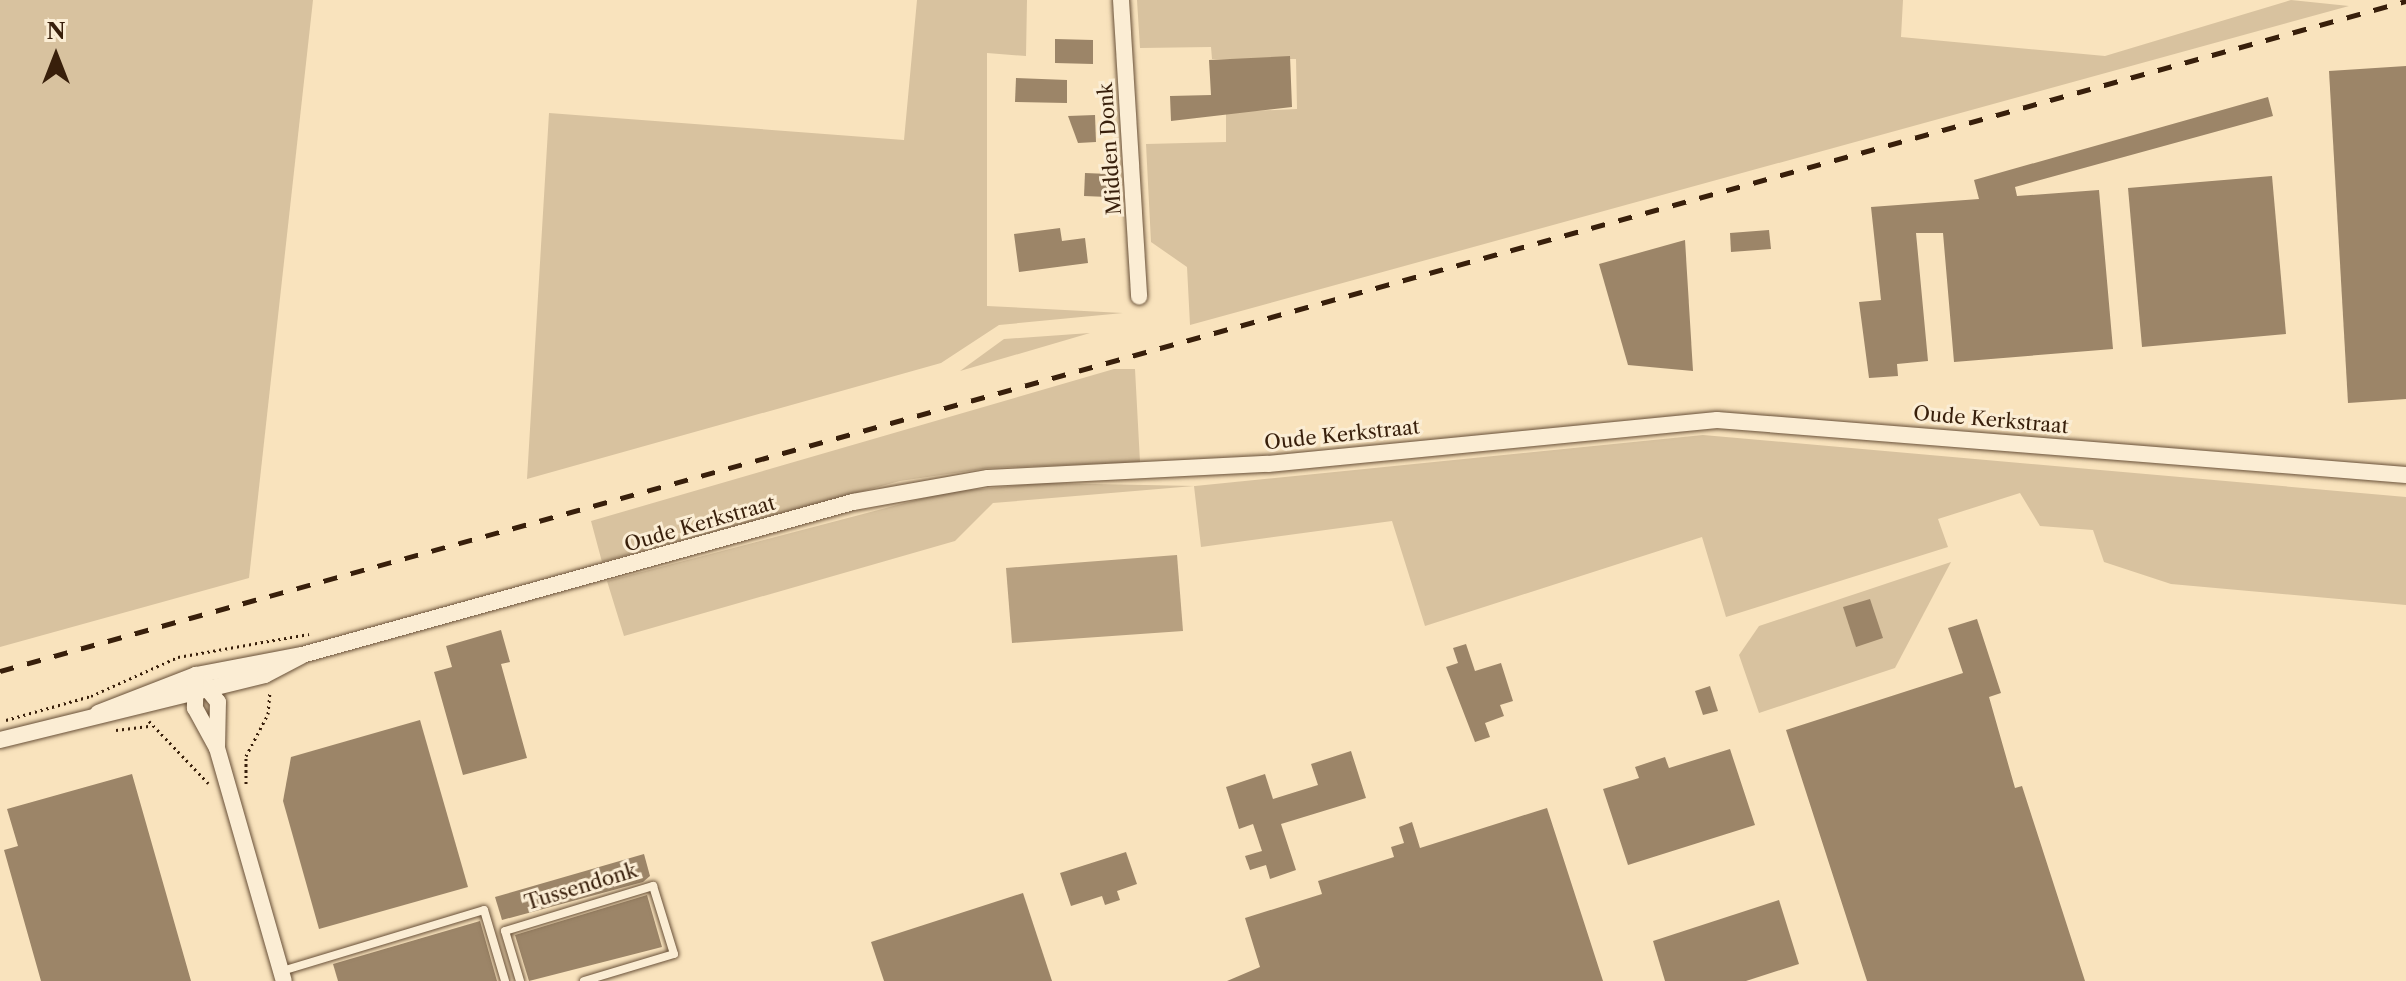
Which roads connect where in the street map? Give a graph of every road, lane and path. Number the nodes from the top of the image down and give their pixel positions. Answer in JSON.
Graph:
{"nodes":[{"id":1,"x":1121,"y":0,"type":"edge"},
{"id":2,"x":1139,"y":296,"type":"dead end"},
{"id":3,"x":2406,"y":475,"type":"edge"},
{"id":4,"x":260,"y":658,"type":"junction"},
{"id":5,"x":196,"y":675,"type":"junction"},
{"id":6,"x":213,"y":689,"type":"junction"},
{"id":7,"x":139,"y":692,"type":"junction"},
{"id":8,"x":192,"y":694,"type":"junction"},
{"id":9,"x":0,"y":721,"type":"edge"},
{"id":10,"x":0,"y":740,"type":"edge"},
{"id":11,"x":217,"y":748,"type":"junction"},
{"id":12,"x":214,"y":796,"type":"dead end"},
{"id":13,"x":246,"y":798,"type":"dead end"},
{"id":14,"x":282,"y":976,"type":"edge"},
{"id":15,"x":505,"y":981,"type":"edge"},
{"id":16,"x":520,"y":981,"type":"edge"},
{"id":17,"x":584,"y":981,"type":"edge"}],
"edges":[{"from":1,"to":2,"type":"street","name":"Midden Donk"},
{"from":3,"to":4,"type":"street","name":"Oude Kerkstraat"},
{"from":4,"to":5,"type":"street","name":"Oude Kerkstraat"},
{"from":4,"to":6,"type":"street","name":"Oude Kerkstraat"},
{"from":4,"to":13,"type":"path"},
{"from":5,"to":6,"type":"street"},
{"from":5,"to":7,"type":"street","name":"Oude Kerkstraat"},
{"from":5,"to":8,"type":"street"},
{"from":6,"to":8,"type":"street","name":"Oude Kerkstraat"},
{"from":6,"to":11,"type":"street"},
{"from":7,"to":8,"type":"street","name":"Oude Kerkstraat"},
{"from":7,"to":9,"type":"path"},
{"from":7,"to":10,"type":"street","name":"Oude Kerkstraat"},
{"from":7,"to":12,"type":"path"},
{"from":8,"to":11,"type":"street"},
{"from":11,"to":14,"type":"street"},
{"from":14,"to":15,"type":"lane"},
{"from":16,"to":17,"type":"lane","name":"Tussendonk"}]}
